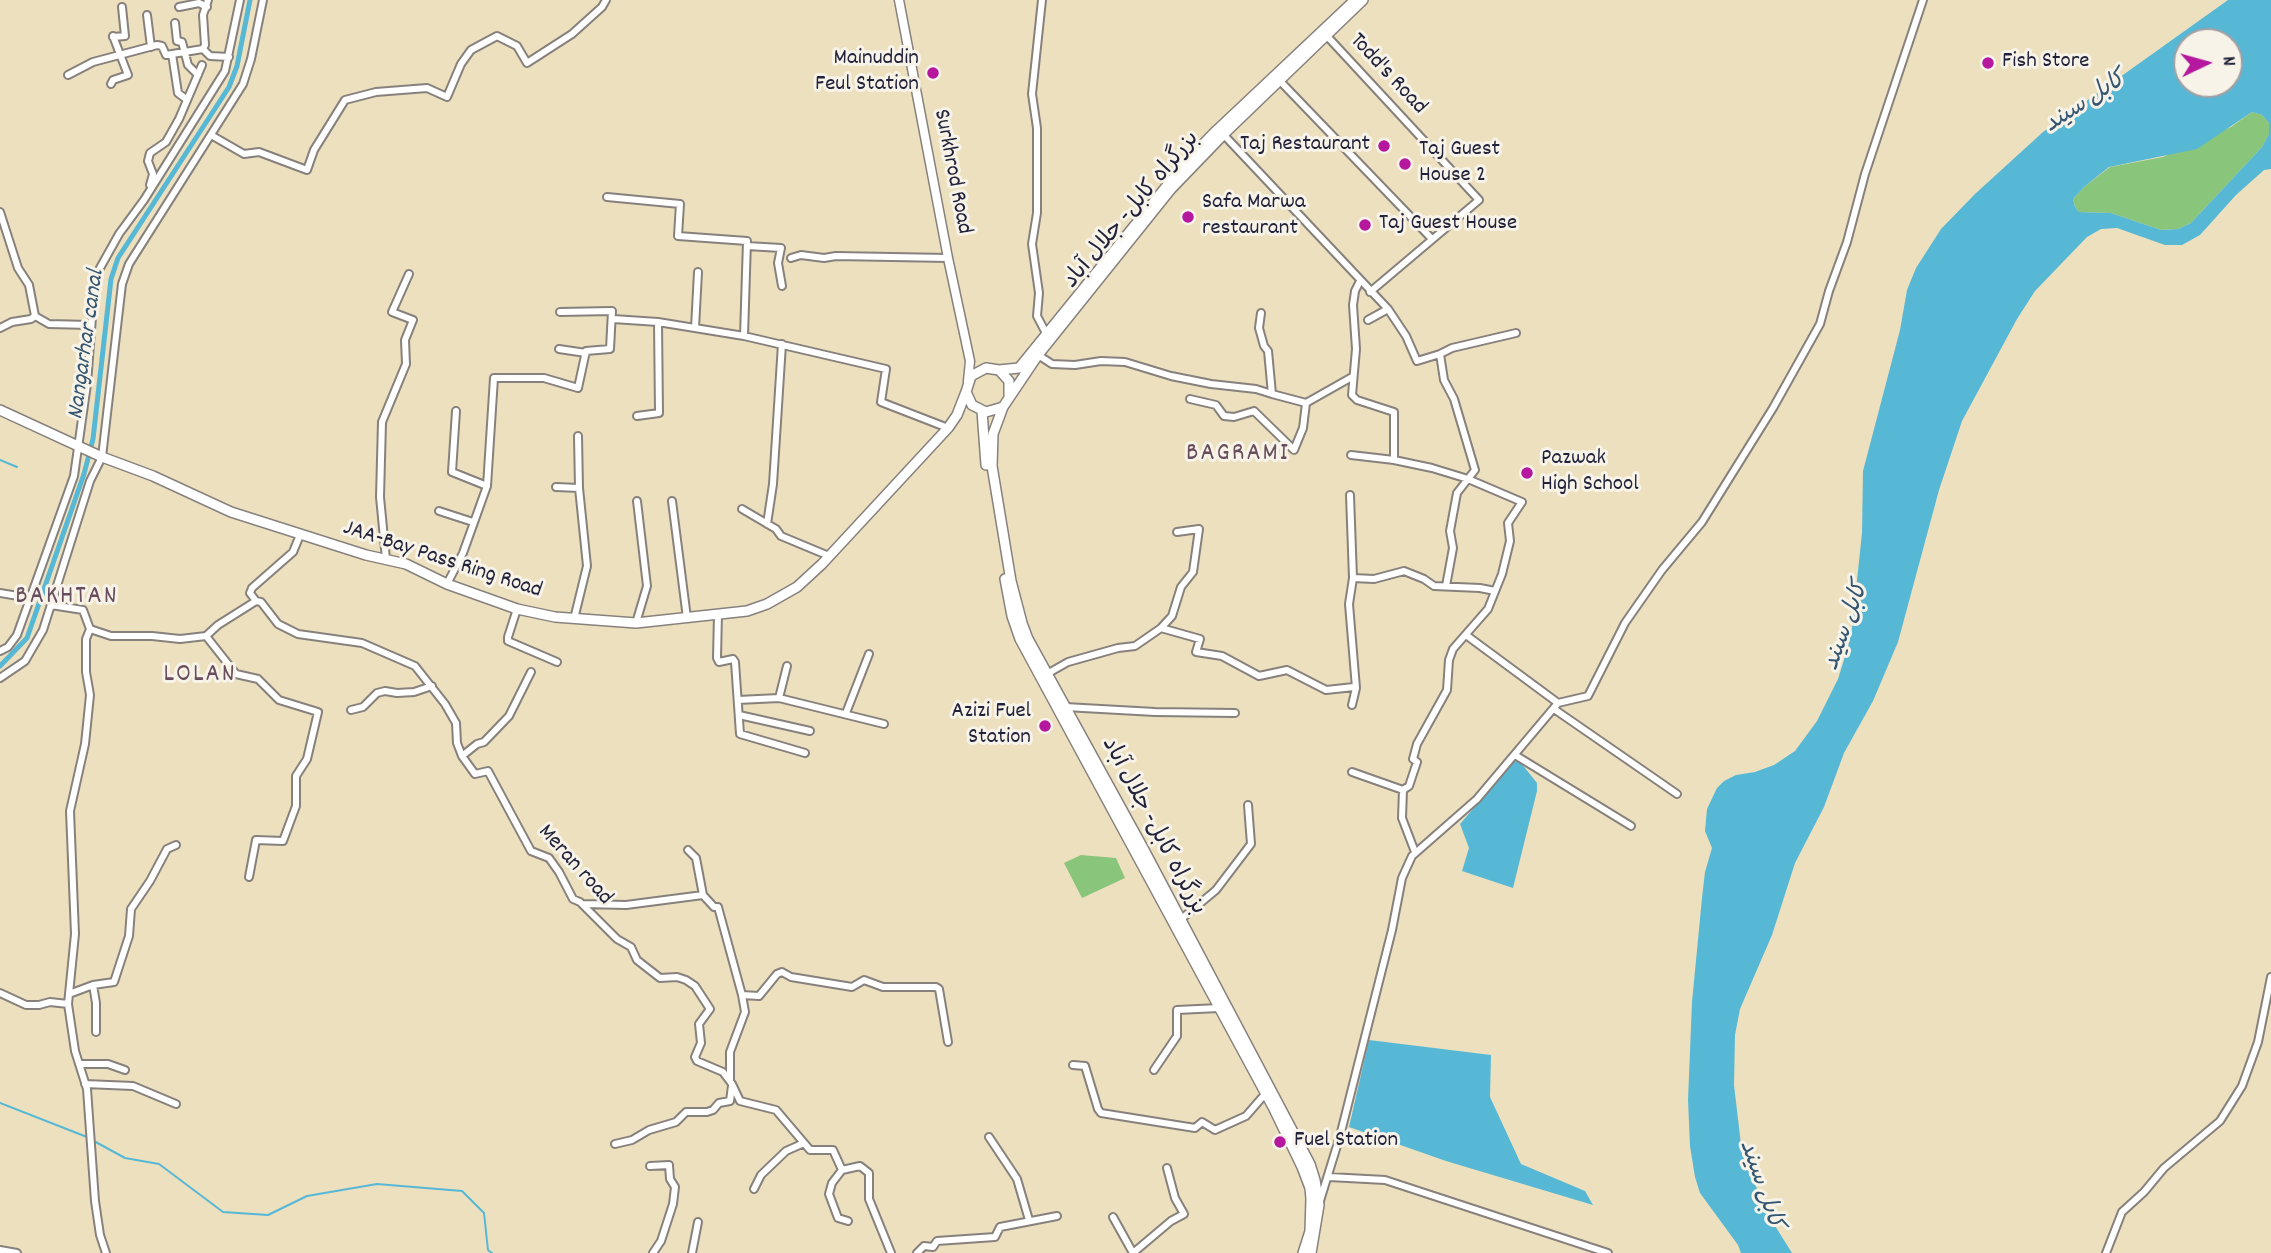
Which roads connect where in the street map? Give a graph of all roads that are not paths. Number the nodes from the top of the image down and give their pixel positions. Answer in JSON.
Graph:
{"nodes":[{"id":1,"x":240,"y":0,"type":"edge"},
{"id":2,"x":263,"y":0,"type":"edge"},
{"id":3,"x":606,"y":0,"type":"edge"},
{"id":4,"x":899,"y":0,"type":"edge"},
{"id":5,"x":1042,"y":0,"type":"edge"},
{"id":6,"x":1355,"y":0,"type":"edge"},
{"id":7,"x":1363,"y":0,"type":"edge"},
{"id":8,"x":1923,"y":0,"type":"edge"},
{"id":9,"x":207,"y":4,"type":"edge"},
{"id":10,"x":122,"y":7,"type":"dead end"},
{"id":11,"x":179,"y":7,"type":"dead end"},
{"id":12,"x":147,"y":15,"type":"dead end"},
{"id":13,"x":175,"y":23,"type":"dead end"},
{"id":14,"x":1326,"y":35,"type":"junction"},
{"id":15,"x":177,"y":41,"type":"junction"},
{"id":16,"x":151,"y":47,"type":"junction"},
{"id":17,"x":203,"y":48,"type":"junction"},
{"id":18,"x":185,"y":51,"type":"junction"},
{"id":19,"x":174,"y":54,"type":"junction"},
{"id":20,"x":118,"y":55,"type":"junction"},
{"id":21,"x":229,"y":57,"type":"junction"},
{"id":22,"x":202,"y":65,"type":"dead end"},
{"id":23,"x":68,"y":75,"type":"dead end"},
{"id":24,"x":198,"y":75,"type":"junction"},
{"id":25,"x":1279,"y":80,"type":"junction"},
{"id":26,"x":111,"y":84,"type":"dead end"},
{"id":27,"x":186,"y":99,"type":"junction"},
{"id":28,"x":1223,"y":134,"type":"junction"},
{"id":29,"x":211,"y":135,"type":"junction"},
{"id":30,"x":148,"y":193,"type":"junction"},
{"id":31,"x":607,"y":197,"type":"dead end"},
{"id":32,"x":0,"y":212,"type":"edge"},
{"id":33,"x":1432,"y":239,"type":"junction"},
{"id":34,"x":747,"y":246,"type":"junction"},
{"id":35,"x":791,"y":258,"type":"dead end"},
{"id":36,"x":948,"y":258,"type":"junction"},
{"id":37,"x":698,"y":272,"type":"dead end"},
{"id":38,"x":409,"y":274,"type":"dead end"},
{"id":39,"x":1360,"y":281,"type":"junction"},
{"id":40,"x":782,"y":286,"type":"dead end"},
{"id":41,"x":1370,"y":292,"type":"junction"},
{"id":42,"x":1388,"y":309,"type":"junction"},
{"id":43,"x":561,"y":312,"type":"dead end"},
{"id":44,"x":1261,"y":313,"type":"dead end"},
{"id":45,"x":35,"y":316,"type":"junction"},
{"id":46,"x":613,"y":319,"type":"junction"},
{"id":47,"x":1368,"y":320,"type":"dead end"},
{"id":48,"x":658,"y":321,"type":"junction"},
{"id":49,"x":90,"y":325,"type":"junction"},
{"id":50,"x":0,"y":328,"type":"edge"},
{"id":51,"x":695,"y":328,"type":"junction"},
{"id":52,"x":1516,"y":332,"type":"dead end"},
{"id":53,"x":1047,"y":335,"type":"junction"},
{"id":54,"x":744,"y":336,"type":"junction"},
{"id":55,"x":782,"y":344,"type":"junction"},
{"id":56,"x":559,"y":349,"type":"dead end"},
{"id":57,"x":968,"y":351,"type":"junction"},
{"id":58,"x":586,"y":353,"type":"junction"},
{"id":59,"x":1440,"y":354,"type":"junction"},
{"id":60,"x":1038,"y":355,"type":"junction"},
{"id":61,"x":986,"y":368,"type":"junction"},
{"id":62,"x":999,"y":370,"type":"junction"},
{"id":63,"x":1352,"y":377,"type":"junction"},
{"id":64,"x":968,"y":381,"type":"junction"},
{"id":65,"x":966,"y":392,"type":"junction"},
{"id":66,"x":1272,"y":394,"type":"junction"},
{"id":67,"x":1190,"y":399,"type":"dead end"},
{"id":68,"x":1306,"y":403,"type":"junction"},
{"id":69,"x":1005,"y":404,"type":"junction"},
{"id":70,"x":0,"y":410,"type":"edge"},
{"id":71,"x":979,"y":410,"type":"junction"},
{"id":72,"x":456,"y":411,"type":"dead end"},
{"id":73,"x":957,"y":415,"type":"junction"},
{"id":74,"x":637,"y":416,"type":"dead end"},
{"id":75,"x":948,"y":428,"type":"junction"},
{"id":76,"x":578,"y":436,"type":"dead end"},
{"id":77,"x":80,"y":446,"type":"junction"},
{"id":78,"x":1351,"y":455,"type":"dead end"},
{"id":79,"x":102,"y":457,"type":"junction"},
{"id":80,"x":1394,"y":460,"type":"junction"},
{"id":81,"x":1468,"y":479,"type":"junction"},
{"id":82,"x":487,"y":486,"type":"junction"},
{"id":83,"x":556,"y":487,"type":"dead end"},
{"id":84,"x":579,"y":488,"type":"junction"},
{"id":85,"x":1350,"y":495,"type":"dead end"},
{"id":86,"x":637,"y":501,"type":"dead end"},
{"id":87,"x":672,"y":501,"type":"dead end"},
{"id":88,"x":742,"y":509,"type":"dead end"},
{"id":89,"x":995,"y":509,"type":"junction"},
{"id":90,"x":439,"y":511,"type":"dead end"},
{"id":91,"x":474,"y":522,"type":"junction"},
{"id":92,"x":767,"y":524,"type":"junction"},
{"id":93,"x":1177,"y":532,"type":"dead end"},
{"id":94,"x":300,"y":536,"type":"junction"},
{"id":95,"x":829,"y":556,"type":"junction"},
{"id":96,"x":386,"y":559,"type":"junction"},
{"id":97,"x":1353,"y":578,"type":"junction"},
{"id":98,"x":447,"y":584,"type":"junction"},
{"id":99,"x":1446,"y":586,"type":"junction"},
{"id":100,"x":1495,"y":592,"type":"junction"},
{"id":101,"x":0,"y":593,"type":"edge"},
{"id":102,"x":30,"y":598,"type":"junction"},
{"id":103,"x":256,"y":601,"type":"junction"},
{"id":104,"x":51,"y":605,"type":"junction"},
{"id":105,"x":517,"y":609,"type":"junction"},
{"id":106,"x":718,"y":614,"type":"junction"},
{"id":107,"x":687,"y":618,"type":"junction"},
{"id":108,"x":574,"y":619,"type":"junction"},
{"id":109,"x":636,"y":623,"type":"junction"},
{"id":110,"x":1161,"y":628,"type":"junction"},
{"id":111,"x":90,"y":629,"type":"junction"},
{"id":112,"x":1466,"y":635,"type":"junction"},
{"id":113,"x":206,"y":636,"type":"junction"},
{"id":114,"x":0,"y":651,"type":"edge"},
{"id":115,"x":869,"y":654,"type":"dead end"},
{"id":116,"x":557,"y":662,"type":"dead end"},
{"id":117,"x":787,"y":666,"type":"dead end"},
{"id":118,"x":531,"y":672,"type":"dead end"},
{"id":119,"x":1043,"y":676,"type":"junction"},
{"id":120,"x":0,"y":678,"type":"edge"},
{"id":121,"x":432,"y":686,"type":"junction"},
{"id":122,"x":1354,"y":687,"type":"junction"},
{"id":123,"x":779,"y":698,"type":"junction"},
{"id":124,"x":738,"y":701,"type":"junction"},
{"id":125,"x":1352,"y":705,"type":"dead end"},
{"id":126,"x":1556,"y":706,"type":"junction"},
{"id":127,"x":1065,"y":707,"type":"junction"},
{"id":128,"x":351,"y":710,"type":"dead end"},
{"id":129,"x":846,"y":713,"type":"junction"},
{"id":130,"x":1235,"y":713,"type":"dead end"},
{"id":131,"x":738,"y":715,"type":"junction"},
{"id":132,"x":884,"y":724,"type":"dead end"},
{"id":133,"x":810,"y":731,"type":"dead end"},
{"id":134,"x":805,"y":753,"type":"dead end"},
{"id":135,"x":1515,"y":755,"type":"junction"},
{"id":136,"x":462,"y":756,"type":"junction"},
{"id":137,"x":1352,"y":772,"type":"dead end"},
{"id":138,"x":1403,"y":790,"type":"junction"},
{"id":139,"x":1676,"y":794,"type":"dead end"},
{"id":140,"x":1248,"y":805,"type":"dead end"},
{"id":141,"x":1631,"y":826,"type":"dead end"},
{"id":142,"x":176,"y":845,"type":"dead end"},
{"id":143,"x":688,"y":850,"type":"dead end"},
{"id":144,"x":1140,"y":852,"type":"junction"},
{"id":145,"x":1415,"y":852,"type":"junction"},
{"id":146,"x":248,"y":877,"type":"dead end"},
{"id":147,"x":703,"y":895,"type":"junction"},
{"id":148,"x":582,"y":904,"type":"junction"},
{"id":149,"x":1176,"y":917,"type":"junction"},
{"id":150,"x":2271,"y":977,"type":"edge"},
{"id":151,"x":93,"y":985,"type":"junction"},
{"id":152,"x":1214,"y":990,"type":"junction"},
{"id":153,"x":0,"y":993,"type":"edge"},
{"id":154,"x":69,"y":994,"type":"junction"},
{"id":155,"x":742,"y":995,"type":"junction"},
{"id":156,"x":68,"y":1004,"type":"junction"},
{"id":157,"x":1219,"y":1008,"type":"junction"},
{"id":158,"x":96,"y":1032,"type":"dead end"},
{"id":159,"x":948,"y":1042,"type":"dead end"},
{"id":160,"x":81,"y":1064,"type":"junction"},
{"id":161,"x":1073,"y":1065,"type":"dead end"},
{"id":162,"x":125,"y":1070,"type":"dead end"},
{"id":163,"x":1154,"y":1070,"type":"dead end"},
{"id":164,"x":731,"y":1082,"type":"junction"},
{"id":165,"x":85,"y":1084,"type":"junction"},
{"id":166,"x":1266,"y":1093,"type":"junction"},
{"id":167,"x":176,"y":1104,"type":"dead end"},
{"id":168,"x":1288,"y":1130,"type":"junction"},
{"id":169,"x":989,"y":1137,"type":"dead end"},
{"id":170,"x":615,"y":1143,"type":"dead end"},
{"id":171,"x":804,"y":1143,"type":"junction"},
{"id":172,"x":650,"y":1166,"type":"dead end"},
{"id":173,"x":1167,"y":1168,"type":"dead end"},
{"id":174,"x":842,"y":1170,"type":"junction"},
{"id":175,"x":1329,"y":1179,"type":"junction"},
{"id":176,"x":1315,"y":1180,"type":"junction"},
{"id":177,"x":754,"y":1189,"type":"dead end"},
{"id":178,"x":1319,"y":1205,"type":"junction"},
{"id":179,"x":1057,"y":1216,"type":"dead end"},
{"id":180,"x":1112,"y":1217,"type":"dead end"},
{"id":181,"x":1029,"y":1220,"type":"junction"},
{"id":182,"x":848,"y":1221,"type":"dead end"},
{"id":183,"x":698,"y":1222,"type":"dead end"},
{"id":184,"x":0,"y":1250,"type":"edge"},
{"id":185,"x":17,"y":1253,"type":"edge"},
{"id":186,"x":106,"y":1253,"type":"edge"},
{"id":187,"x":653,"y":1253,"type":"edge"},
{"id":188,"x":692,"y":1253,"type":"edge"},
{"id":189,"x":891,"y":1253,"type":"edge"},
{"id":190,"x":916,"y":1253,"type":"edge"},
{"id":191,"x":1133,"y":1253,"type":"edge"},
{"id":192,"x":1303,"y":1253,"type":"edge"},
{"id":193,"x":1311,"y":1253,"type":"edge"},
{"id":194,"x":1608,"y":1253,"type":"edge"},
{"id":195,"x":2106,"y":1253,"type":"edge"}],
"edges":[{"from":1,"to":21,"type":"street"},
{"from":2,"to":29,"type":"street"},
{"from":3,"to":29,"type":"street"},
{"from":4,"to":36,"type":"main road","name":"Surkhrod Road"},
{"from":5,"to":53,"type":"street"},
{"from":6,"to":53,"type":"highway","name":"بزرگراه کابل- جلال آباد"},
{"from":7,"to":14,"type":"highway","name":"بزرگراه کابل- جلال آباد"},
{"from":8,"to":126,"type":"street"},
{"from":9,"to":11,"type":"street"},
{"from":9,"to":17,"type":"street"},
{"from":10,"to":20,"type":"street"},
{"from":12,"to":16,"type":"street"},
{"from":13,"to":15,"type":"street"},
{"from":14,"to":25,"type":"highway","name":"بزرگراه کابل- جلال آباد"},
{"from":14,"to":33,"type":"street","name":"Todd's Road"},
{"from":15,"to":18,"type":"street"},
{"from":15,"to":19,"type":"street"},
{"from":16,"to":19,"type":"street"},
{"from":16,"to":20,"type":"street"},
{"from":17,"to":18,"type":"street"},
{"from":17,"to":21,"type":"street"},
{"from":18,"to":19,"type":"street"},
{"from":18,"to":24,"type":"street"},
{"from":19,"to":27,"type":"street"},
{"from":20,"to":23,"type":"street"},
{"from":20,"to":26,"type":"street"},
{"from":21,"to":30,"type":"street"},
{"from":22,"to":24,"type":"street"},
{"from":24,"to":27,"type":"street"},
{"from":25,"to":28,"type":"highway","name":"بزرگراه کابل- جلال آباد"},
{"from":25,"to":33,"type":"street"},
{"from":27,"to":30,"type":"street"},
{"from":28,"to":39,"type":"street"},
{"from":28,"to":60,"type":"highway","name":"بزرگراه کابل- جلال آباد"},
{"from":29,"to":79,"type":"street"},
{"from":30,"to":49,"type":"street"},
{"from":31,"to":34,"type":"street"},
{"from":32,"to":45,"type":"street"},
{"from":33,"to":41,"type":"street"},
{"from":34,"to":40,"type":"street"},
{"from":34,"to":54,"type":"street"},
{"from":35,"to":36,"type":"street"},
{"from":36,"to":57,"type":"main road","name":"Surkhrod Road"},
{"from":37,"to":51,"type":"street"},
{"from":38,"to":96,"type":"street"},
{"from":39,"to":41,"type":"street"},
{"from":39,"to":63,"type":"street"},
{"from":41,"to":42,"type":"street"},
{"from":42,"to":47,"type":"street"},
{"from":42,"to":59,"type":"street"},
{"from":43,"to":46,"type":"street"},
{"from":44,"to":66,"type":"street"},
{"from":45,"to":49,"type":"street"},
{"from":45,"to":50,"type":"street"},
{"from":46,"to":48,"type":"street"},
{"from":46,"to":58,"type":"street"},
{"from":48,"to":51,"type":"street"},
{"from":48,"to":74,"type":"street"},
{"from":49,"to":77,"type":"street"},
{"from":51,"to":54,"type":"street"},
{"from":52,"to":59,"type":"street"},
{"from":53,"to":62,"type":"highway","name":"بزرگراه کابل- جلال آباد"},
{"from":54,"to":55,"type":"street"},
{"from":55,"to":75,"type":"street"},
{"from":55,"to":92,"type":"street"},
{"from":56,"to":58,"type":"street"},
{"from":57,"to":61,"type":"main road"},
{"from":57,"to":64,"type":"main road","name":"Surkhrod Road"},
{"from":58,"to":82,"type":"street"},
{"from":59,"to":81,"type":"street"},
{"from":60,"to":66,"type":"street"},
{"from":60,"to":69,"type":"highway","name":"بزرگراه کابل- جلال آباد"},
{"from":61,"to":62,"type":"highway"},
{"from":61,"to":64,"type":"highway"},
{"from":62,"to":69,"type":"highway","name":"بزرگراه کابل- جلال آباد"},
{"from":63,"to":68,"type":"street"},
{"from":63,"to":80,"type":"street"},
{"from":64,"to":65,"type":"highway"},
{"from":65,"to":71,"type":"highway","name":"بزرگراه کابل- جلال آباد"},
{"from":65,"to":73,"type":"highway","name":"JAA-Bay Pass Ring Road"},
{"from":66,"to":68,"type":"street"},
{"from":67,"to":68,"type":"street"},
{"from":69,"to":71,"type":"highway"},
{"from":69,"to":89,"type":"highway","name":"بزرگراه کابل- جلال آباد"},
{"from":70,"to":77,"type":"highway"},
{"from":71,"to":73,"type":"highway"},
{"from":71,"to":89,"type":"highway","name":"بزرگراه کابل- جلال آباد"},
{"from":72,"to":82,"type":"street"},
{"from":73,"to":75,"type":"highway","name":"JAA-Bay Pass Ring Road"},
{"from":75,"to":95,"type":"highway","name":"JAA-Bay Pass Ring Road"},
{"from":76,"to":84,"type":"street"},
{"from":77,"to":79,"type":"highway","name":"JAA-Bay Pass Ring Road"},
{"from":77,"to":102,"type":"street"},
{"from":78,"to":80,"type":"street"},
{"from":79,"to":94,"type":"highway","name":"JAA-Bay Pass Ring Road"},
{"from":79,"to":104,"type":"street"},
{"from":80,"to":81,"type":"street"},
{"from":81,"to":99,"type":"street"},
{"from":81,"to":100,"type":"street"},
{"from":82,"to":91,"type":"street"},
{"from":83,"to":84,"type":"street"},
{"from":84,"to":108,"type":"street"},
{"from":85,"to":97,"type":"street"},
{"from":86,"to":109,"type":"street"},
{"from":87,"to":107,"type":"street"},
{"from":88,"to":92,"type":"street"},
{"from":89,"to":119,"type":"highway","name":"بزرگراه کابل- جلال آباد"},
{"from":90,"to":91,"type":"street"},
{"from":91,"to":98,"type":"street"},
{"from":92,"to":95,"type":"street"},
{"from":93,"to":110,"type":"street"},
{"from":94,"to":96,"type":"highway","name":"JAA-Bay Pass Ring Road"},
{"from":94,"to":103,"type":"street"},
{"from":95,"to":106,"type":"highway","name":"JAA-Bay Pass Ring Road"},
{"from":96,"to":98,"type":"highway","name":"JAA-Bay Pass Ring Road"},
{"from":97,"to":99,"type":"street"},
{"from":97,"to":122,"type":"street"},
{"from":98,"to":105,"type":"highway","name":"JAA-Bay Pass Ring Road"},
{"from":99,"to":100,"type":"street"},
{"from":100,"to":112,"type":"street"},
{"from":101,"to":102,"type":"street"},
{"from":102,"to":114,"type":"street"},
{"from":103,"to":113,"type":"street"},
{"from":103,"to":121,"type":"street"},
{"from":104,"to":111,"type":"street"},
{"from":104,"to":120,"type":"street"},
{"from":105,"to":108,"type":"highway","name":"JAA-Bay Pass Ring Road"},
{"from":105,"to":116,"type":"street"},
{"from":106,"to":107,"type":"highway","name":"JAA-Bay Pass Ring Road"},
{"from":106,"to":124,"type":"street"},
{"from":107,"to":109,"type":"highway","name":"JAA-Bay Pass Ring Road"},
{"from":108,"to":109,"type":"highway","name":"JAA-Bay Pass Ring Road"},
{"from":110,"to":119,"type":"street"},
{"from":110,"to":122,"type":"street"},
{"from":111,"to":113,"type":"street"},
{"from":111,"to":154,"type":"street"},
{"from":112,"to":126,"type":"street"},
{"from":112,"to":138,"type":"street"},
{"from":113,"to":146,"type":"street"},
{"from":115,"to":129,"type":"street"},
{"from":117,"to":123,"type":"street"},
{"from":118,"to":136,"type":"street"},
{"from":119,"to":127,"type":"highway","name":"بزرگراه کابل- جلال آباد"},
{"from":119,"to":144,"type":"highway","name":"بزرگراه کابل- جلال آباد"},
{"from":121,"to":128,"type":"street"},
{"from":121,"to":136,"type":"street"},
{"from":122,"to":125,"type":"street"},
{"from":123,"to":124,"type":"street"},
{"from":123,"to":129,"type":"street"},
{"from":124,"to":131,"type":"street"},
{"from":126,"to":135,"type":"street"},
{"from":126,"to":139,"type":"street"},
{"from":127,"to":130,"type":"street"},
{"from":127,"to":144,"type":"highway","name":"بزرگراه کابل- جلال آباد"},
{"from":129,"to":132,"type":"street"},
{"from":131,"to":133,"type":"street"},
{"from":131,"to":134,"type":"street"},
{"from":135,"to":141,"type":"street"},
{"from":135,"to":145,"type":"street"},
{"from":136,"to":148,"type":"street","name":"Meran road"},
{"from":137,"to":138,"type":"street"},
{"from":138,"to":145,"type":"street"},
{"from":140,"to":149,"type":"street"},
{"from":142,"to":151,"type":"street"},
{"from":143,"to":147,"type":"street"},
{"from":144,"to":149,"type":"highway","name":"بزرگراه کابل- جلال آباد"},
{"from":145,"to":175,"type":"street"},
{"from":147,"to":148,"type":"street"},
{"from":147,"to":155,"type":"street"},
{"from":148,"to":164,"type":"street","name":"Meran road"},
{"from":149,"to":152,"type":"highway","name":"بزرگراه کابل- جلال آباد"},
{"from":150,"to":195,"type":"street"},
{"from":151,"to":154,"type":"street"},
{"from":151,"to":158,"type":"street"},
{"from":152,"to":157,"type":"highway","name":"بزرگراه کابل- جلال آباد"},
{"from":152,"to":168,"type":"highway","name":"بزرگراه کابل- جلال آباد"},
{"from":153,"to":156,"type":"street"},
{"from":154,"to":156,"type":"street"},
{"from":155,"to":159,"type":"street"},
{"from":155,"to":164,"type":"street"},
{"from":156,"to":160,"type":"street"},
{"from":157,"to":163,"type":"street"},
{"from":157,"to":166,"type":"highway","name":"بزرگراه کابل- جلال آباد"},
{"from":160,"to":162,"type":"street"},
{"from":160,"to":165,"type":"street"},
{"from":161,"to":166,"type":"street"},
{"from":164,"to":170,"type":"street"},
{"from":164,"to":171,"type":"street","name":"Meran road"},
{"from":165,"to":167,"type":"street"},
{"from":165,"to":186,"type":"street"},
{"from":166,"to":168,"type":"highway","name":"بزرگراه کابل- جلال آباد"},
{"from":168,"to":176,"type":"highway","name":"بزرگراه کابل- جلال آباد"},
{"from":168,"to":192,"type":"highway","name":"بزرگراه کابل- جلال آباد"},
{"from":169,"to":181,"type":"street"},
{"from":171,"to":174,"type":"street"},
{"from":171,"to":177,"type":"street"},
{"from":172,"to":187,"type":"street"},
{"from":173,"to":191,"type":"street"},
{"from":174,"to":182,"type":"street"},
{"from":174,"to":189,"type":"street"},
{"from":175,"to":176,"type":"street"},
{"from":175,"to":178,"type":"street"},
{"from":175,"to":194,"type":"street"},
{"from":176,"to":178,"type":"highway","name":"بزرگراه کابل- جلال آباد"},
{"from":178,"to":193,"type":"highway","name":"بزرگراه کابل- جلال آباد"},
{"from":179,"to":181,"type":"street"},
{"from":180,"to":191,"type":"street"},
{"from":181,"to":190,"type":"street"},
{"from":183,"to":188,"type":"street"},
{"from":184,"to":185,"type":"street"}]}
